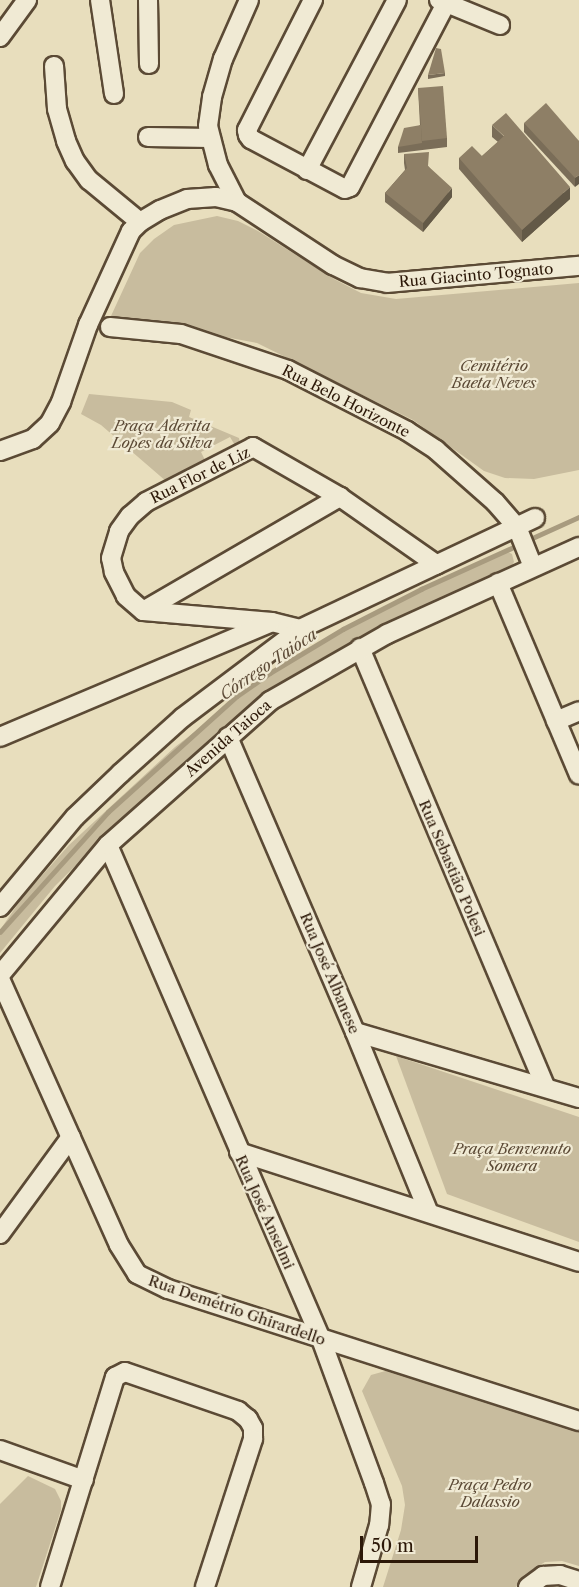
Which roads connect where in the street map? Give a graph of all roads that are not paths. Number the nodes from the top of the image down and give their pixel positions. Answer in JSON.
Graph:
{"nodes":[{"id":1,"x":27,"y":0,"type":"edge"},
{"id":2,"x":100,"y":0,"type":"edge"},
{"id":3,"x":148,"y":0,"type":"edge"},
{"id":4,"x":249,"y":0,"type":"edge"},
{"id":5,"x":398,"y":0,"type":"edge"},
{"id":6,"x":306,"y":2,"type":"edge"},
{"id":7,"x":442,"y":2,"type":"edge"},
{"id":8,"x":500,"y":25,"type":"dead end"},
{"id":9,"x":0,"y":37,"type":"edge"},
{"id":10,"x":149,"y":64,"type":"dead end"},
{"id":11,"x":54,"y":66,"type":"dead end"},
{"id":12,"x":114,"y":94,"type":"dead end"},
{"id":13,"x":148,"y":137,"type":"dead end"},
{"id":14,"x":210,"y":138,"type":"junction"},
{"id":15,"x":307,"y":170,"type":"junction"},
{"id":16,"x":237,"y":202,"type":"junction"},
{"id":17,"x":140,"y":222,"type":"junction"},
{"id":18,"x":579,"y":266,"type":"edge"},
{"id":19,"x":110,"y":327,"type":"dead end"},
{"id":20,"x":0,"y":451,"type":"edge"},
{"id":21,"x":340,"y":497,"type":"junction"},
{"id":22,"x":536,"y":518,"type":"dead end"},
{"id":23,"x":525,"y":546,"type":"junction"},
{"id":24,"x":579,"y":547,"type":"edge"},
{"id":25,"x":437,"y":565,"type":"junction"},
{"id":26,"x":498,"y":583,"type":"junction"},
{"id":27,"x":143,"y":611,"type":"junction"},
{"id":28,"x":272,"y":622,"type":"junction"},
{"id":29,"x":300,"y":629,"type":"junction"},
{"id":30,"x":360,"y":648,"type":"junction"},
{"id":31,"x":579,"y":711,"type":"edge"},
{"id":32,"x":556,"y":721,"type":"junction"},
{"id":33,"x":0,"y":737,"type":"edge"},
{"id":34,"x":228,"y":737,"type":"junction"},
{"id":35,"x":579,"y":775,"type":"edge"},
{"id":36,"x":108,"y":845,"type":"junction"},
{"id":37,"x":0,"y":907,"type":"edge"},
{"id":38,"x":0,"y":977,"type":"edge"},
{"id":39,"x":355,"y":1032,"type":"junction"},
{"id":40,"x":545,"y":1087,"type":"junction"},
{"id":41,"x":579,"y":1098,"type":"edge"},
{"id":42,"x":71,"y":1137,"type":"junction"},
{"id":43,"x":239,"y":1152,"type":"junction"},
{"id":44,"x":428,"y":1211,"type":"junction"},
{"id":45,"x":0,"y":1234,"type":"edge"},
{"id":46,"x":579,"y":1262,"type":"edge"},
{"id":47,"x":321,"y":1339,"type":"junction"},
{"id":48,"x":579,"y":1421,"type":"edge"},
{"id":49,"x":0,"y":1450,"type":"edge"},
{"id":50,"x":84,"y":1480,"type":"junction"},
{"id":51,"x":579,"y":1581,"type":"edge"},
{"id":52,"x":50,"y":1587,"type":"edge"},
{"id":53,"x":205,"y":1587,"type":"edge"},
{"id":54,"x":361,"y":1587,"type":"edge"},
{"id":55,"x":528,"y":1587,"type":"edge"}],
"edges":[{"from":1,"to":9,"type":"street"},
{"from":2,"to":12,"type":"street"},
{"from":3,"to":10,"type":"street"},
{"from":4,"to":14,"type":"street"},
{"from":5,"to":15,"type":"street"},
{"from":6,"to":15,"type":"street"},
{"from":7,"to":8,"type":"street"},
{"from":7,"to":15,"type":"street"},
{"from":11,"to":17,"type":"street"},
{"from":13,"to":14,"type":"street"},
{"from":14,"to":16,"type":"street"},
{"from":16,"to":17,"type":"street","name":"Rua Giacinto Tognato"},
{"from":16,"to":18,"type":"street","name":"Rua Giacinto Tognato"},
{"from":17,"to":20,"type":"street"},
{"from":19,"to":23,"type":"street","name":"Rua Belo Horizonte"},
{"from":21,"to":25,"type":"street","name":"Rua Flor de Liz"},
{"from":21,"to":27,"type":"street"},
{"from":21,"to":27,"type":"street","name":"Rua Flor de Liz"},
{"from":22,"to":23,"type":"street"},
{"from":23,"to":24,"type":"street","name":"Avenida Taioca"},
{"from":23,"to":25,"type":"street"},
{"from":23,"to":26,"type":"street","name":"Avenida Taioca"},
{"from":25,"to":29,"type":"street"},
{"from":26,"to":30,"type":"street","name":"Avenida Taioca"},
{"from":26,"to":32,"type":"street"},
{"from":27,"to":28,"type":"street"},
{"from":28,"to":29,"type":"street"},
{"from":28,"to":33,"type":"street"},
{"from":29,"to":37,"type":"street"},
{"from":30,"to":34,"type":"street","name":"Avenida Taioca"},
{"from":30,"to":40,"type":"street","name":"Rua Sebastião Polesi"},
{"from":31,"to":32,"type":"street"},
{"from":32,"to":35,"type":"street"},
{"from":34,"to":36,"type":"street","name":"Avenida Taioca"},
{"from":34,"to":39,"type":"street","name":"Rua José Albanese"},
{"from":36,"to":38,"type":"street","name":"Avenida Taioca"},
{"from":36,"to":43,"type":"street","name":"Rua José Anselmi"},
{"from":38,"to":42,"type":"street","name":"Rua Demétrio Ghirardello"},
{"from":39,"to":40,"type":"street"},
{"from":39,"to":44,"type":"street","name":"Rua José Albanese"},
{"from":40,"to":41,"type":"street"},
{"from":42,"to":45,"type":"street"},
{"from":42,"to":47,"type":"street","name":"Rua Demétrio Ghirardello"},
{"from":43,"to":44,"type":"street"},
{"from":43,"to":47,"type":"street","name":"Rua José Anselmi"},
{"from":44,"to":46,"type":"street"},
{"from":47,"to":48,"type":"street","name":"Rua Demétrio Ghirardello"},
{"from":47,"to":54,"type":"street","name":"Rua José Anselmi"},
{"from":49,"to":50,"type":"street"},
{"from":50,"to":52,"type":"street"},
{"from":50,"to":53,"type":"street"},
{"from":51,"to":55,"type":"street"}]}
